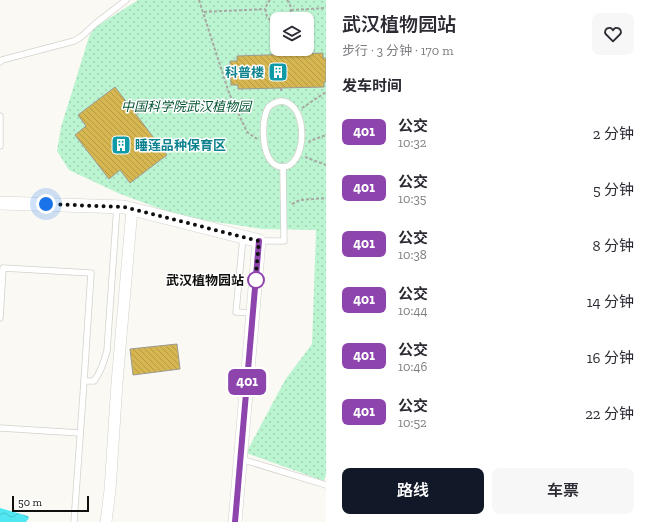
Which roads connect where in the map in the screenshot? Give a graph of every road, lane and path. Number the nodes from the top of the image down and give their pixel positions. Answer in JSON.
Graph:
{"nodes":[{"id":1,"x":126,"y":0,"type":"edge"},
{"id":2,"x":199,"y":0,"type":"edge"},
{"id":3,"x":270,"y":0,"type":"edge"},
{"id":4,"x":287,"y":0,"type":"edge"},
{"id":5,"x":326,"y":8,"type":"edge"},
{"id":6,"x":265,"y":9,"type":"junction"},
{"id":7,"x":291,"y":10,"type":"joint"},
{"id":8,"x":204,"y":12,"type":"junction"},
{"id":9,"x":270,"y":20,"type":"edge"},
{"id":10,"x":0,"y":62,"type":"edge"},
{"id":11,"x":326,"y":92,"type":"edge"},
{"id":12,"x":297,"y":112,"type":"junction"},
{"id":13,"x":0,"y":116,"type":"edge"},
{"id":14,"x":326,"y":135,"type":"edge"},
{"id":15,"x":258,"y":140,"type":"dead end"},
{"id":16,"x":0,"y":146,"type":"edge"},
{"id":17,"x":307,"y":146,"type":"dead end"},
{"id":18,"x":300,"y":155,"type":"dead end"},
{"id":19,"x":326,"y":165,"type":"edge"},
{"id":20,"x":283,"y":167,"type":"junction"},
{"id":21,"x":326,"y":198,"type":"edge"},
{"id":22,"x":0,"y":203,"type":"edge"},
{"id":23,"x":117,"y":206,"type":"junction"},
{"id":24,"x":283,"y":208,"type":"junction"},
{"id":25,"x":132,"y":209,"type":"junction"},
{"id":26,"x":243,"y":237,"type":"junction"},
{"id":27,"x":259,"y":241,"type":"junction"},
{"id":28,"x":253,"y":313,"type":"junction"},
{"id":29,"x":0,"y":318,"type":"edge"},
{"id":30,"x":84,"y":381,"type":"junction"},
{"id":31,"x":0,"y":428,"type":"edge"},
{"id":32,"x":80,"y":433,"type":"junction"},
{"id":33,"x":241,"y":459,"type":"junction"},
{"id":34,"x":326,"y":485,"type":"edge"},
{"id":35,"x":74,"y":522,"type":"edge"},
{"id":36,"x":106,"y":522,"type":"edge"},
{"id":37,"x":235,"y":522,"type":"edge"}],
"edges":[{"from":1,"to":10,"type":"lane"},
{"from":2,"to":8,"type":"path"},
{"from":3,"to":6,"type":"path"},
{"from":4,"to":7,"type":"path"},
{"from":5,"to":7,"type":"path"},
{"from":6,"to":8,"type":"path"},
{"from":6,"to":9,"type":"path"},
{"from":8,"to":15,"type":"path"},
{"from":11,"to":12,"type":"path"},
{"from":12,"to":20,"type":"lane"},
{"from":12,"to":20,"type":"lane"},
{"from":13,"to":16,"type":"lane"},
{"from":14,"to":17,"type":"path"},
{"from":18,"to":19,"type":"path"},
{"from":20,"to":24,"type":"lane"},
{"from":21,"to":24,"type":"path"},
{"from":22,"to":23,"type":"street"},
{"from":23,"to":25,"type":"street"},
{"from":23,"to":30,"type":"lane"},
{"from":24,"to":27,"type":"lane"},
{"from":25,"to":26,"type":"street"},
{"from":25,"to":36,"type":"street"},
{"from":26,"to":27,"type":"street"},
{"from":26,"to":28,"type":"lane"},
{"from":27,"to":28,"type":"street"},
{"from":28,"to":33,"type":"street"},
{"from":29,"to":30,"type":"lane"},
{"from":30,"to":32,"type":"lane"},
{"from":31,"to":32,"type":"lane"},
{"from":32,"to":35,"type":"lane"},
{"from":33,"to":34,"type":"lane"},
{"from":33,"to":37,"type":"street"}]}
